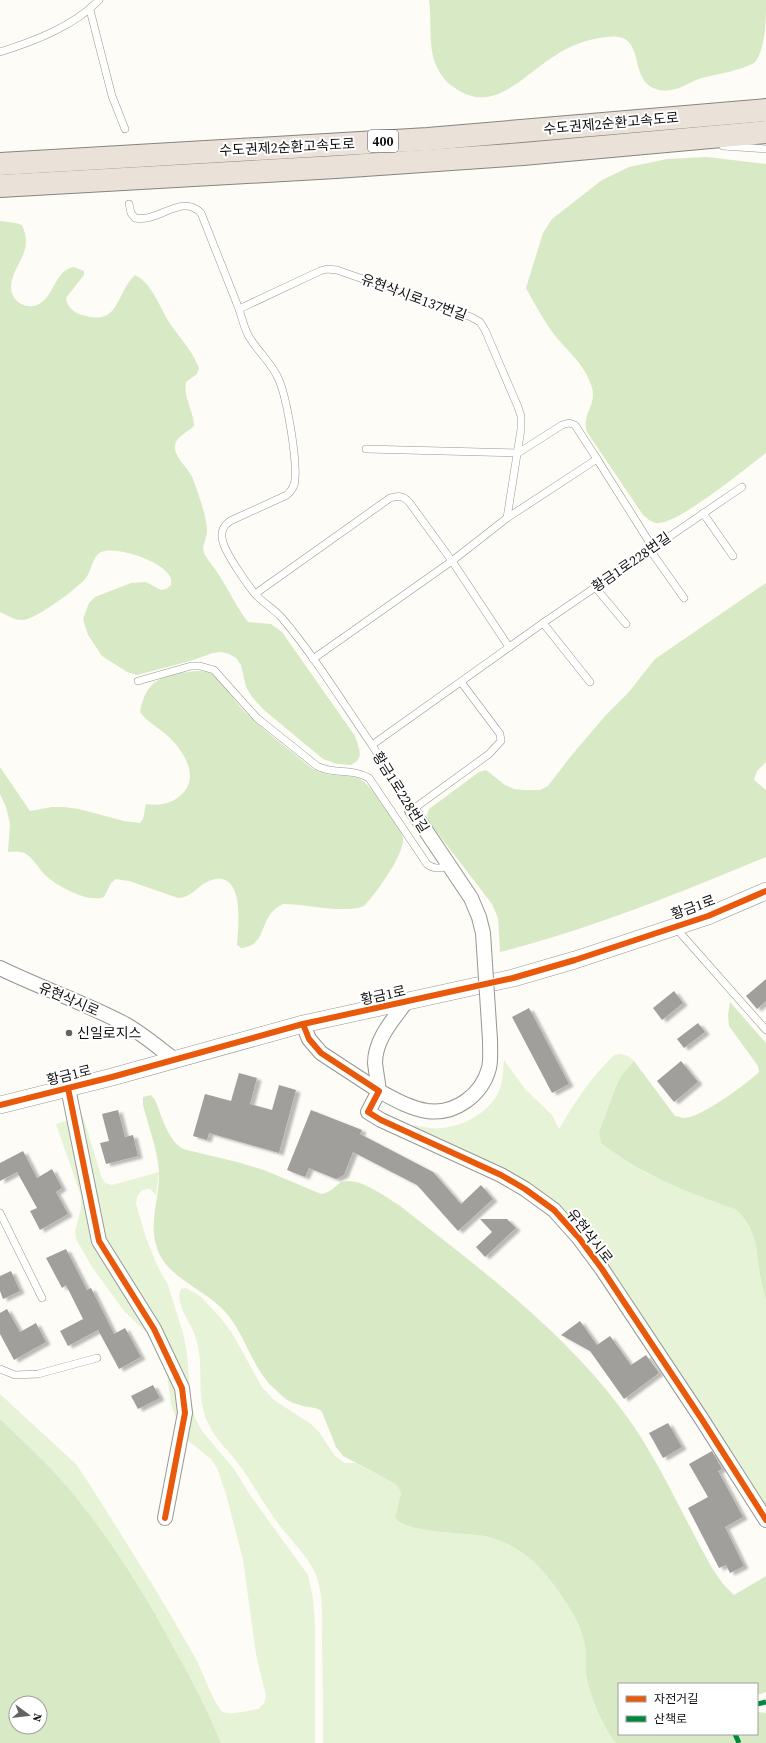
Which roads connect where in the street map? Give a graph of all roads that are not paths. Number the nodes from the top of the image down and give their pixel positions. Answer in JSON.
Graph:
{"nodes":[{"id":1,"x":100,"y":0,"type":"edge"},
{"id":2,"x":90,"y":10,"type":"junction"},
{"id":3,"x":0,"y":52,"type":"edge"},
{"id":4,"x":762,"y":106,"type":"edge"},
{"id":5,"x":125,"y":129,"type":"dead end"},
{"id":6,"x":766,"y":132,"type":"edge"},
{"id":7,"x":658,"y":141,"type":"junction"},
{"id":8,"x":766,"y":149,"type":"edge"},
{"id":9,"x":0,"y":164,"type":"edge"},
{"id":10,"x":0,"y":186,"type":"edge"},
{"id":11,"x":128,"y":204,"type":"dead end"},
{"id":12,"x":240,"y":309,"type":"junction"},
{"id":13,"x":366,"y":449,"type":"dead end"},
{"id":14,"x":518,"y":453,"type":"junction"},
{"id":15,"x":597,"y":459,"type":"junction"},
{"id":16,"x":742,"y":487,"type":"dead end"},
{"id":17,"x":703,"y":513,"type":"junction"},
{"id":18,"x":507,"y":518,"type":"junction"},
{"id":19,"x":652,"y":549,"type":"junction"},
{"id":20,"x":733,"y":556,"type":"dead end"},
{"id":21,"x":452,"y":561,"type":"junction"},
{"id":22,"x":596,"y":587,"type":"junction"},
{"id":23,"x":255,"y":594,"type":"junction"},
{"id":24,"x":684,"y":598,"type":"dead end"},
{"id":25,"x":543,"y":623,"type":"junction"},
{"id":26,"x":626,"y":624,"type":"dead end"},
{"id":27,"x":509,"y":647,"type":"junction"},
{"id":28,"x":312,"y":659,"type":"junction"},
{"id":29,"x":138,"y":680,"type":"dead end"},
{"id":30,"x":461,"y":682,"type":"junction"},
{"id":31,"x":590,"y":682,"type":"dead end"},
{"id":32,"x":372,"y":745,"type":"junction"},
{"id":33,"x":412,"y":810,"type":"junction"},
{"id":34,"x":449,"y":866,"type":"junction"},
{"id":35,"x":766,"y":891,"type":"edge"},
{"id":36,"x":675,"y":927,"type":"junction"},
{"id":37,"x":0,"y":968,"type":"edge"},
{"id":38,"x":406,"y":1002,"type":"junction"},
{"id":39,"x":303,"y":1024,"type":"junction"},
{"id":40,"x":766,"y":1030,"type":"edge"},
{"id":41,"x":175,"y":1060,"type":"junction"},
{"id":42,"x":68,"y":1088,"type":"junction"},
{"id":43,"x":379,"y":1091,"type":"junction"},
{"id":44,"x":0,"y":1105,"type":"edge"},
{"id":45,"x":0,"y":1213,"type":"edge"},
{"id":46,"x":42,"y":1298,"type":"dead end"},
{"id":47,"x":97,"y":1358,"type":"dead end"},
{"id":48,"x":0,"y":1369,"type":"edge"},
{"id":49,"x":165,"y":1518,"type":"dead end"},
{"id":50,"x":766,"y":1520,"type":"edge"}],
"edges":[{"from":1,"to":2,"type":"lane"},
{"from":2,"to":3,"type":"lane"},
{"from":2,"to":5,"type":"lane"},
{"from":4,"to":9,"type":"highway","name":"수도권제2순환고속도로","number":"400"},
{"from":6,"to":7,"type":"highway","name":"수도권제2순환고속도로","number":"400"},
{"from":7,"to":8,"type":"lane"},
{"from":7,"to":10,"type":"highway","name":"수도권제2순환고속도로","number":"400"},
{"from":11,"to":12,"type":"lane"},
{"from":12,"to":14,"type":"lane","name":"유현삭시로137번길"},
{"from":12,"to":23,"type":"lane"},
{"from":13,"to":14,"type":"lane"},
{"from":14,"to":15,"type":"lane"},
{"from":14,"to":18,"type":"lane","name":"유현삭시로137번길"},
{"from":15,"to":18,"type":"lane"},
{"from":15,"to":19,"type":"lane"},
{"from":16,"to":17,"type":"lane","name":"황금1로228번길"},
{"from":17,"to":19,"type":"lane","name":"황금1로228번길"},
{"from":17,"to":20,"type":"lane"},
{"from":18,"to":21,"type":"lane"},
{"from":19,"to":22,"type":"lane","name":"황금1로228번길"},
{"from":19,"to":24,"type":"lane"},
{"from":21,"to":23,"type":"lane"},
{"from":21,"to":27,"type":"lane"},
{"from":21,"to":28,"type":"lane"},
{"from":22,"to":25,"type":"lane","name":"황금1로228번길"},
{"from":22,"to":26,"type":"lane"},
{"from":23,"to":28,"type":"lane"},
{"from":25,"to":27,"type":"lane","name":"황금1로228번길"},
{"from":25,"to":31,"type":"lane"},
{"from":27,"to":30,"type":"lane","name":"황금1로228번길"},
{"from":28,"to":32,"type":"lane"},
{"from":29,"to":34,"type":"lane"},
{"from":30,"to":32,"type":"lane","name":"황금1로228번길"},
{"from":30,"to":33,"type":"lane"},
{"from":32,"to":33,"type":"lane","name":"황금1로228번길"},
{"from":33,"to":34,"type":"street","name":"황금1로228번길"},
{"from":34,"to":43,"type":"street","name":"황금1로228번길","bridge":true},
{"from":35,"to":36,"type":"street","name":"황금1로"},
{"from":36,"to":38,"type":"street","name":"황금1로"},
{"from":36,"to":40,"type":"lane","name":"황금1로"},
{"from":37,"to":41,"type":"street","name":"유현삭시로"},
{"from":38,"to":39,"type":"street","name":"황금1로"},
{"from":38,"to":43,"type":"street"},
{"from":39,"to":41,"type":"street","name":"황금1로"},
{"from":39,"to":43,"type":"street"},
{"from":41,"to":42,"type":"street","name":"황금1로"},
{"from":42,"to":44,"type":"street","name":"황금1로"},
{"from":42,"to":49,"type":"street"},
{"from":43,"to":50,"type":"street","name":"유현삭시로"},
{"from":45,"to":46,"type":"lane"},
{"from":47,"to":48,"type":"lane"}]}
